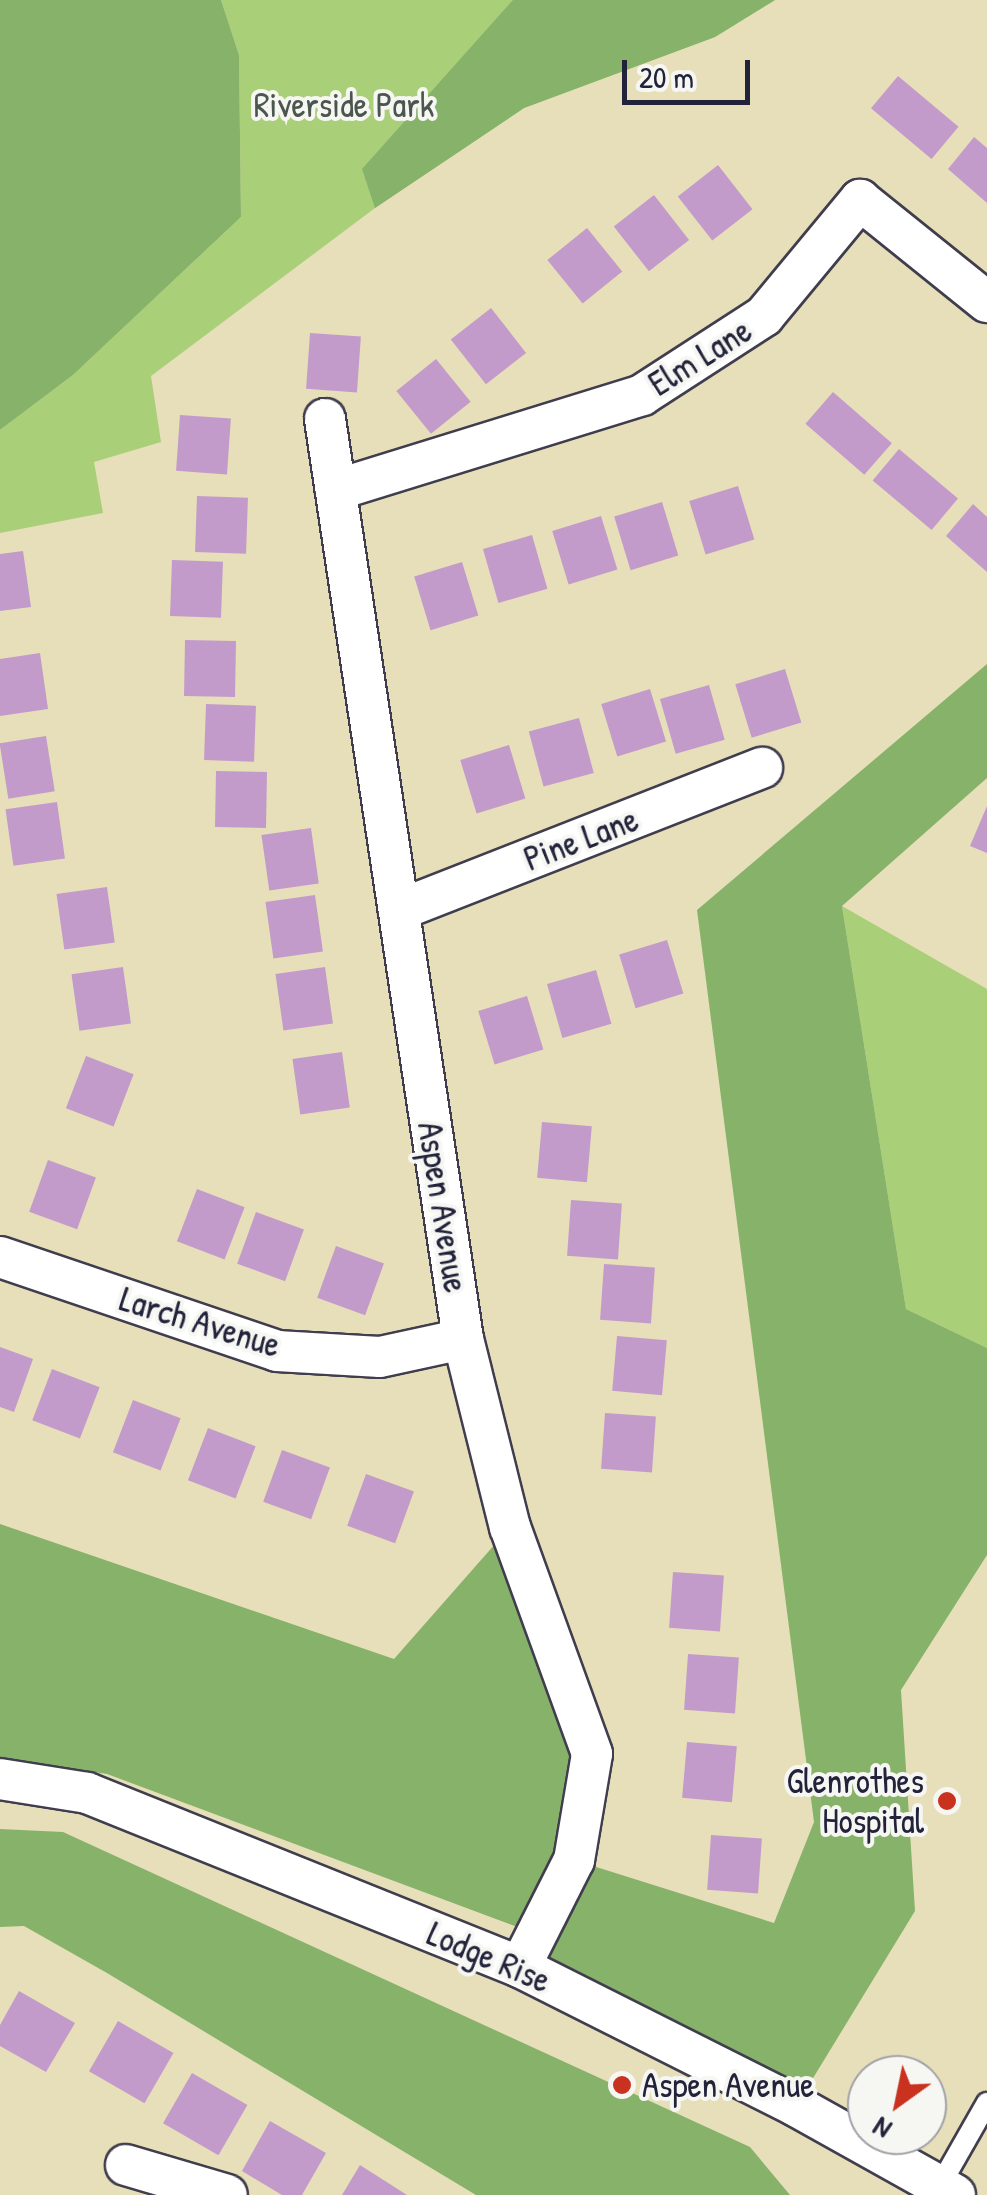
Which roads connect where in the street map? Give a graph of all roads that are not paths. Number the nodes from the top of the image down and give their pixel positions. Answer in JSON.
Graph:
{"nodes":[{"id":1,"x":987,"y":302,"type":"edge"},
{"id":2,"x":325,"y":419,"type":"dead end"},
{"id":3,"x":336,"y":490,"type":"junction"},
{"id":4,"x":762,"y":768,"type":"dead end"},
{"id":5,"x":399,"y":910,"type":"junction"},
{"id":6,"x":0,"y":1257,"type":"edge"},
{"id":7,"x":463,"y":1339,"type":"junction"},
{"id":8,"x":0,"y":1779,"type":"edge"},
{"id":9,"x":520,"y":1967,"type":"junction"},
{"id":10,"x":987,"y":2102,"type":"edge"},
{"id":11,"x":126,"y":2165,"type":"dead end"},
{"id":12,"x":947,"y":2191,"type":"edge"},
{"id":13,"x":227,"y":2195,"type":"edge"}],
"edges":[{"from":1,"to":3,"type":"street","name":"Elm Lane"},
{"from":2,"to":3,"type":"street","name":"Aspen Avenue"},
{"from":3,"to":5,"type":"street","name":"Aspen Avenue"},
{"from":4,"to":5,"type":"street","name":"Pine Lane"},
{"from":5,"to":7,"type":"street","name":"Aspen Avenue"},
{"from":6,"to":7,"type":"street","name":"Larch Avenue"},
{"from":7,"to":9,"type":"street","name":"Aspen Avenue"},
{"from":8,"to":9,"type":"street","name":"Lodge Rise"},
{"from":9,"to":12,"type":"street","name":"Lodge Rise"},
{"from":10,"to":12,"type":"lane"},
{"from":11,"to":13,"type":"street"}]}
